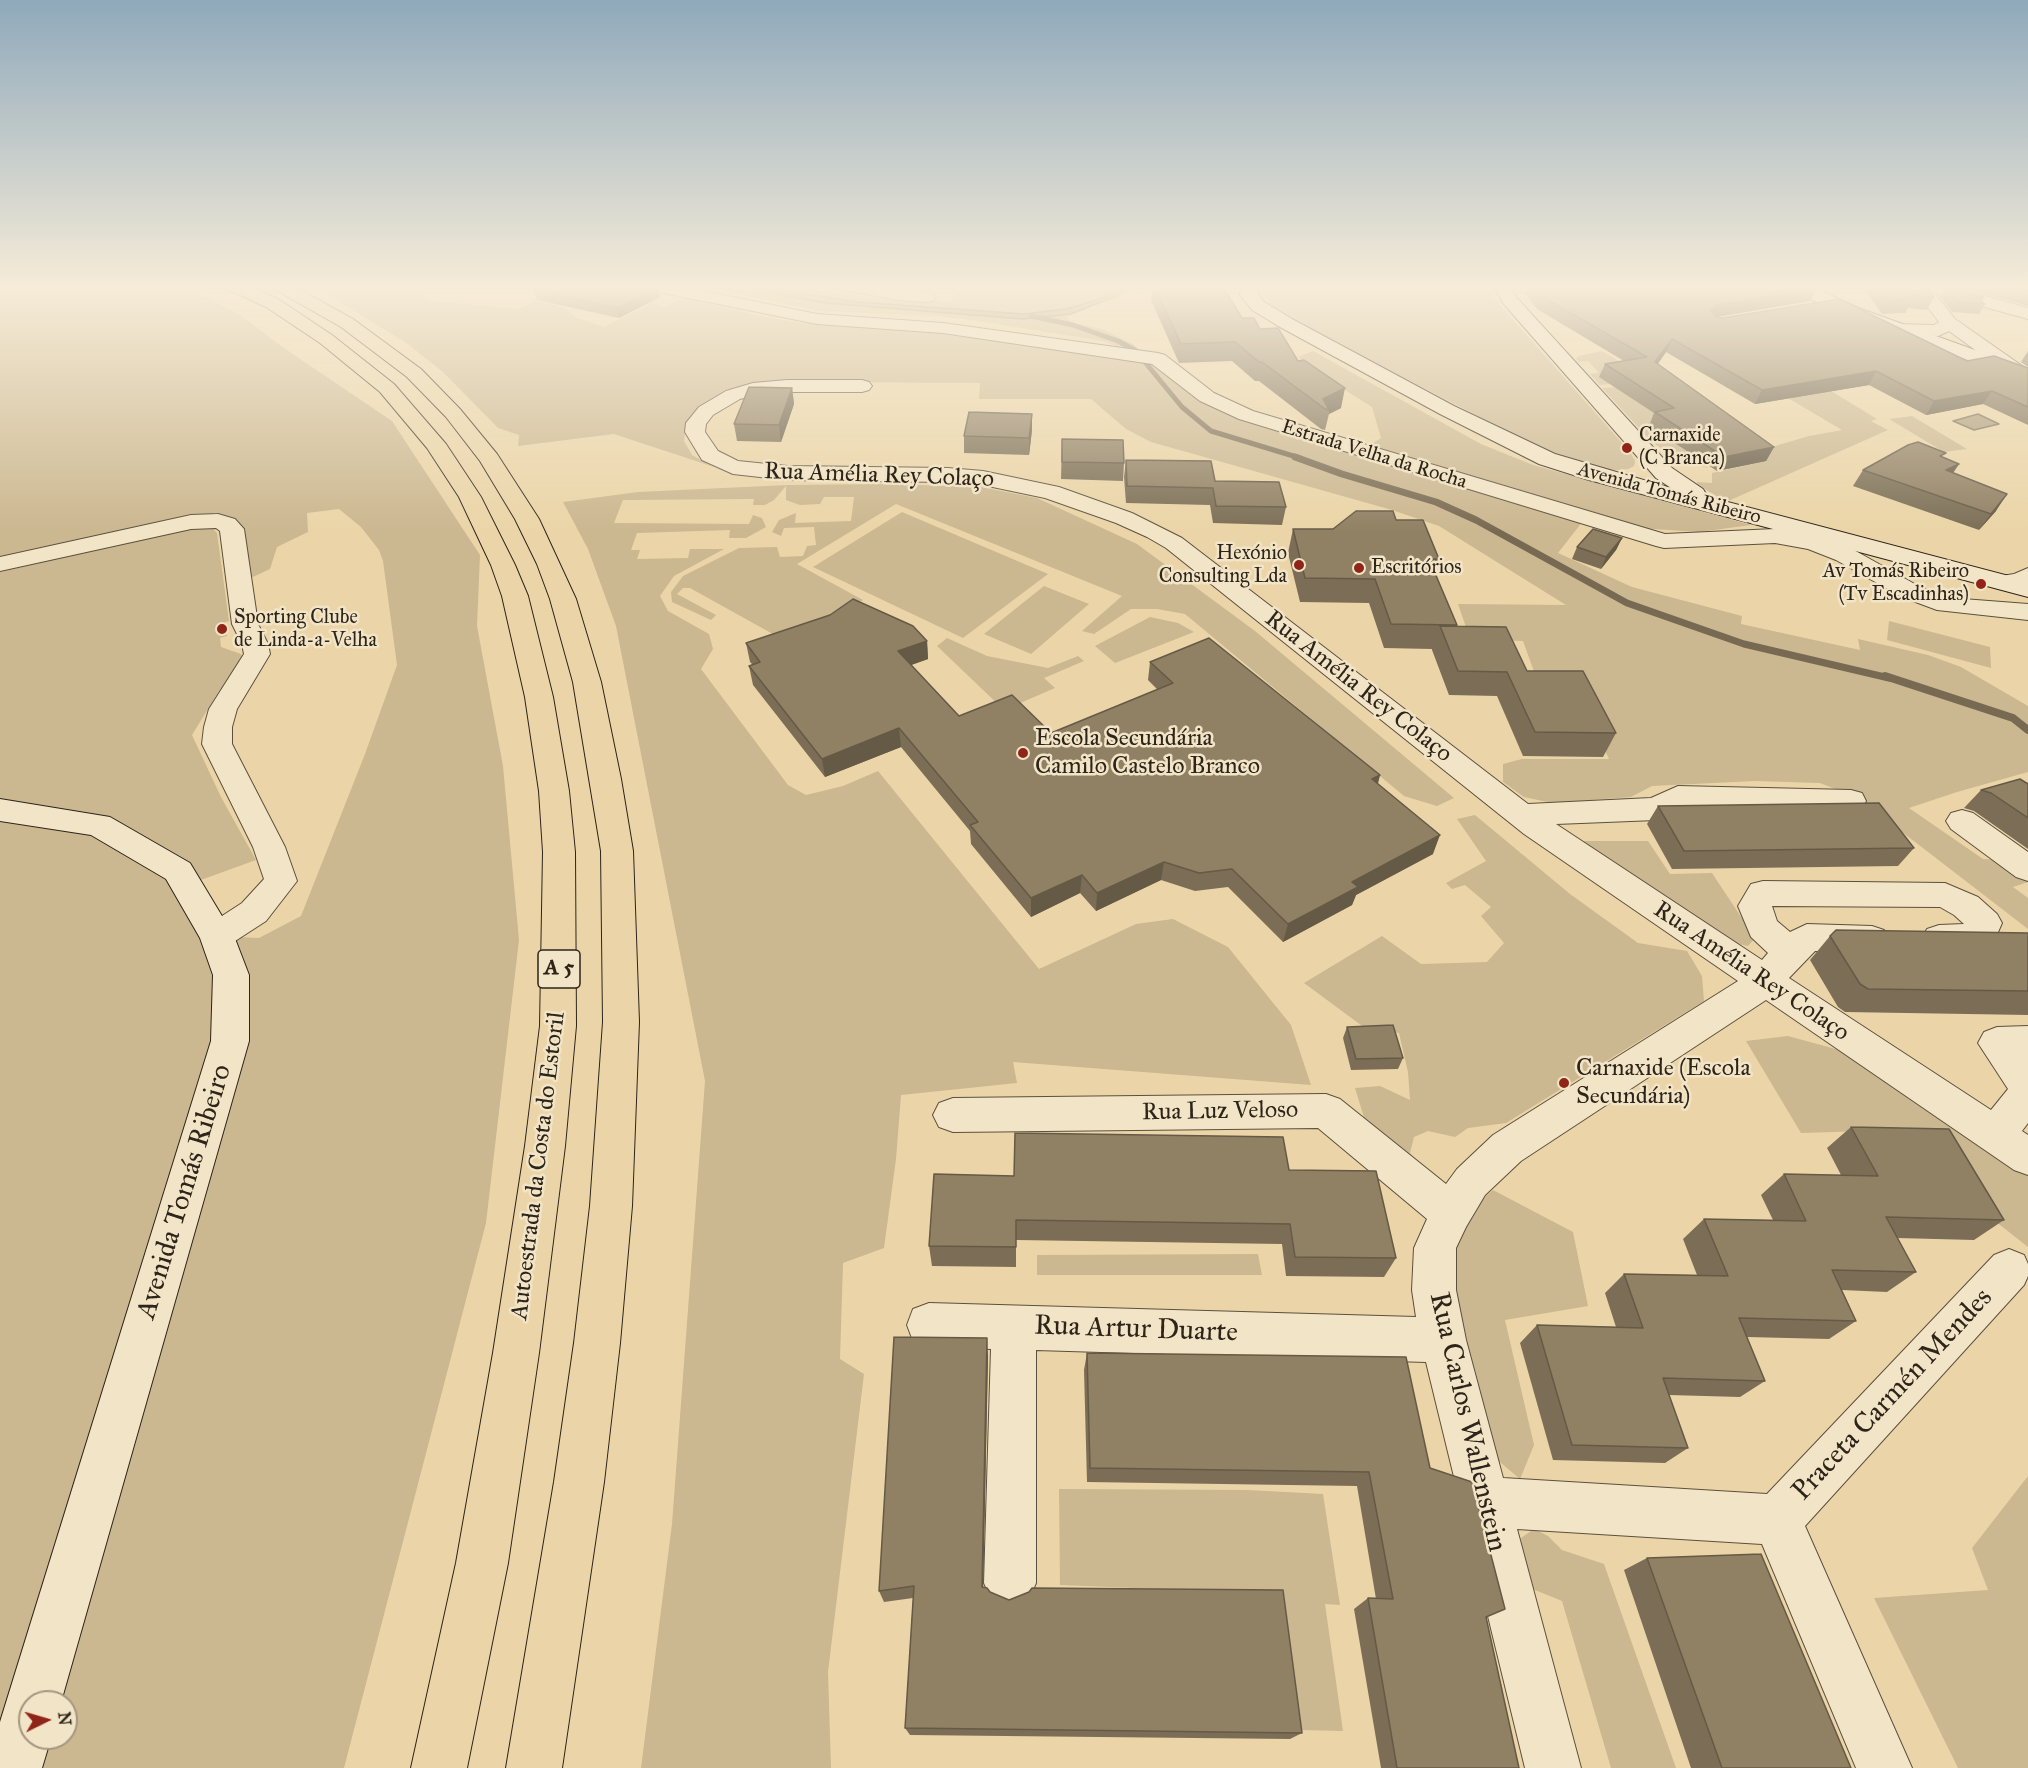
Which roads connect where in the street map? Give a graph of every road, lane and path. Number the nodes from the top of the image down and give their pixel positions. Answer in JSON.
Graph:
{"nodes":[{"id":1,"x":361,"y":368,"type":"edge"},
{"id":2,"x":407,"y":368,"type":"edge"},
{"id":3,"x":1169,"y":368,"type":"edge"},
{"id":4,"x":1369,"y":368,"type":"edge"},
{"id":5,"x":1571,"y":368,"type":"edge"},
{"id":6,"x":2005,"y":368,"type":"edge"},
{"id":7,"x":2023,"y":374,"type":"edge"},
{"id":8,"x":862,"y":386,"type":"dead end"},
{"id":9,"x":1650,"y":456,"type":"junction"},
{"id":10,"x":1597,"y":475,"type":"junction"},
{"id":11,"x":1718,"y":505,"type":"junction"},
{"id":12,"x":0,"y":564,"type":"edge"},
{"id":13,"x":2028,"y":575,"type":"edge"},
{"id":14,"x":2004,"y":582,"type":"junction"},
{"id":15,"x":2028,"y":589,"type":"edge"},
{"id":16,"x":2028,"y":612,"type":"edge"},
{"id":17,"x":1851,"y":801,"type":"edge"},
{"id":18,"x":0,"y":810,"type":"edge"},
{"id":19,"x":1522,"y":815,"type":"junction"},
{"id":20,"x":1962,"y":821,"type":"dead end"},
{"id":21,"x":2028,"y":869,"type":"edge"},
{"id":22,"x":217,"y":936,"type":"junction"},
{"id":23,"x":1777,"y":967,"type":"junction"},
{"id":24,"x":2028,"y":1042,"type":"edge"},
{"id":25,"x":2028,"y":1086,"type":"edge"},
{"id":26,"x":2028,"y":1094,"type":"edge"},
{"id":27,"x":953,"y":1115,"type":"dead end"},
{"id":28,"x":1995,"y":1134,"type":"junction"},
{"id":29,"x":2028,"y":1157,"type":"edge"},
{"id":30,"x":1452,"y":1213,"type":"junction"},
{"id":31,"x":2009,"y":1270,"type":"dead end"},
{"id":32,"x":929,"y":1324,"type":"dead end"},
{"id":33,"x":1014,"y":1327,"type":"junction"},
{"id":34,"x":1443,"y":1340,"type":"junction"},
{"id":35,"x":1485,"y":1502,"type":"junction"},
{"id":36,"x":1778,"y":1520,"type":"junction"},
{"id":37,"x":1010,"y":1583,"type":"dead end"},
{"id":38,"x":38,"y":1690,"type":"edge"},
{"id":39,"x":19,"y":1750,"type":"edge"},
{"id":40,"x":14,"y":1768,"type":"edge"},
{"id":41,"x":439,"y":1768,"type":"edge"},
{"id":42,"x":534,"y":1768,"type":"edge"},
{"id":43,"x":1553,"y":1768,"type":"edge"},
{"id":44,"x":1884,"y":1768,"type":"edge"}],
"edges":[{"from":1,"to":41,"type":"highway","name":"Autoestrada da Costa do Estoril","number":"A 5"},
{"from":2,"to":42,"type":"highway"},
{"from":3,"to":16,"type":"street","name":"Estrada Velha da Rocha"},
{"from":4,"to":10,"type":"street","name":"Avenida Tomás Ribeiro"},
{"from":5,"to":9,"type":"street"},
{"from":6,"to":7,"type":"street"},
{"from":8,"to":19,"type":"street","name":"Rua Amélia Rey Colaço"},
{"from":9,"to":10,"type":"street"},
{"from":9,"to":11,"type":"street"},
{"from":10,"to":11,"type":"street","name":"Avenida Tomás Ribeiro"},
{"from":11,"to":14,"type":"street","name":"Avenida Tomás Ribeiro"},
{"from":12,"to":22,"type":"street"},
{"from":13,"to":14,"type":"street"},
{"from":14,"to":15,"type":"street","name":"Avenida Tomás Ribeiro"},
{"from":17,"to":19,"type":"street"},
{"from":18,"to":22,"type":"street","name":"Avenida Tomás Ribeiro"},
{"from":19,"to":23,"type":"street","name":"Rua Amélia Rey Colaço"},
{"from":20,"to":21,"type":"street"},
{"from":22,"to":38,"type":"street","name":"Avenida Tomás Ribeiro"},
{"from":23,"to":23,"type":"street"},
{"from":23,"to":28,"type":"street","name":"Rua Amélia Rey Colaço"},
{"from":23,"to":30,"type":"street","name":"Rua Carlos Wallenstein"},
{"from":24,"to":25,"type":"street"},
{"from":26,"to":28,"type":"street"},
{"from":27,"to":30,"type":"street","name":"Rua Luz Veloso"},
{"from":28,"to":29,"type":"street","name":"Rua Amélia Rey Colaço"},
{"from":30,"to":34,"type":"street","name":"Rua Carlos Wallenstein"},
{"from":31,"to":36,"type":"street","name":"Praceta Carmén Mendes"},
{"from":32,"to":33,"type":"street"},
{"from":33,"to":34,"type":"street","name":"Rua Artur Duarte"},
{"from":33,"to":37,"type":"street","name":"Rua Artur Duarte"},
{"from":34,"to":35,"type":"street","name":"Rua Carlos Wallenstein"},
{"from":35,"to":36,"type":"street","name":"Praceta Carmén Mendes"},
{"from":35,"to":43,"type":"street","name":"Rua Carlos Wallenstein"},
{"from":36,"to":44,"type":"street","name":"Praceta Carmén Mendes"},
{"from":39,"to":40,"type":"street"}]}
